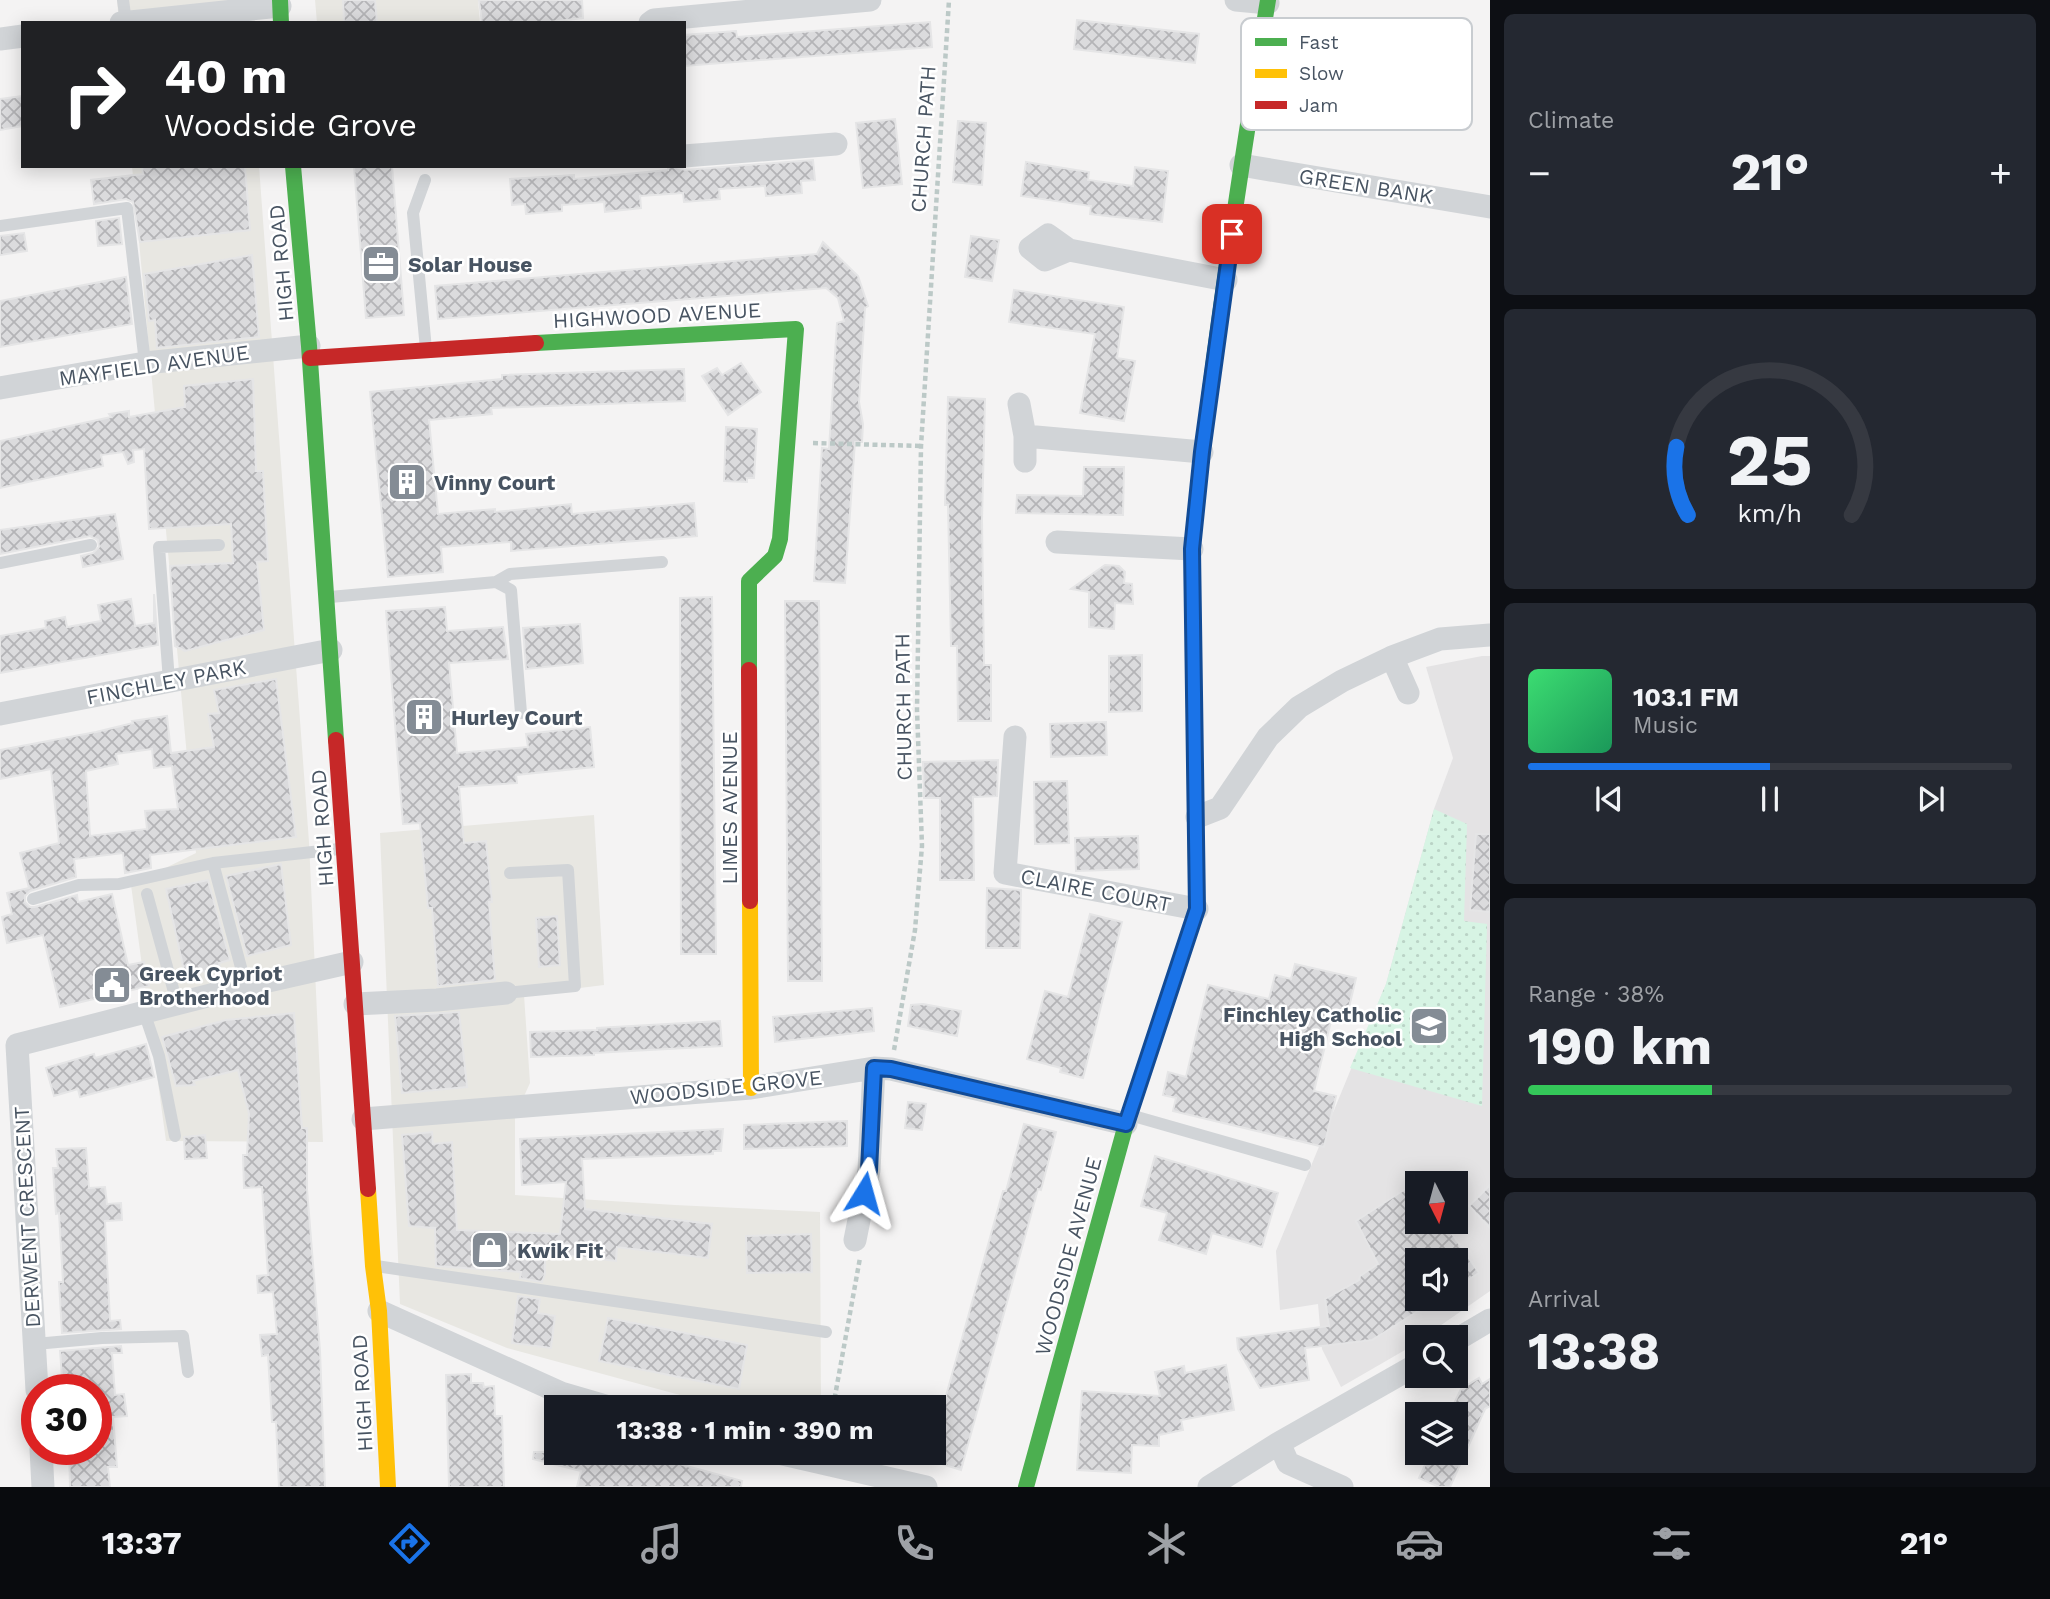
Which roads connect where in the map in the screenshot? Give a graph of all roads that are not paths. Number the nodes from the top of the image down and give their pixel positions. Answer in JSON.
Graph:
{"nodes":[{"id":1,"x":123,"y":0,"type":"edge"},
{"id":2,"x":870,"y":0,"type":"edge"},
{"id":3,"x":1236,"y":0,"type":"edge"},
{"id":4,"x":1268,"y":1,"type":"edge"},
{"id":5,"x":280,"y":10,"type":"edge"},
{"id":6,"x":126,"y":21,"type":"edge"},
{"id":7,"x":139,"y":21,"type":"edge"},
{"id":8,"x":653,"y":21,"type":"edge"},
{"id":9,"x":21,"y":36,"type":"edge"},
{"id":10,"x":0,"y":39,"type":"edge"},
{"id":11,"x":1247,"y":130,"type":"edge"},
{"id":12,"x":836,"y":144,"type":"dead end"},
{"id":13,"x":686,"y":156,"type":"edge"},
{"id":14,"x":1241,"y":165,"type":"junction"},
{"id":15,"x":293,"y":168,"type":"edge"},
{"id":16,"x":425,"y":180,"type":"dead end"},
{"id":17,"x":1490,"y":207,"type":"edge"},
{"id":18,"x":0,"y":226,"type":"edge"},
{"id":19,"x":1069,"y":250,"type":"dead end"},
{"id":20,"x":1226,"y":280,"type":"junction"},
{"id":21,"x":426,"y":349,"type":"junction"},
{"id":22,"x":309,"y":352,"type":"junction"},
{"id":23,"x":145,"y":363,"type":"junction"},
{"id":24,"x":0,"y":388,"type":"edge"},
{"id":25,"x":1019,"y":404,"type":"dead end"},
{"id":26,"x":1025,"y":436,"type":"junction"},
{"id":27,"x":1202,"y":452,"type":"junction"},
{"id":28,"x":1024,"y":461,"type":"dead end"},
{"id":29,"x":780,"y":539,"type":"joint"},
{"id":30,"x":1057,"y":542,"type":"dead end"},
{"id":31,"x":91,"y":545,"type":"dead end"},
{"id":32,"x":219,"y":545,"type":"dead end"},
{"id":33,"x":1192,"y":549,"type":"junction"},
{"id":34,"x":662,"y":562,"type":"dead end"},
{"id":35,"x":0,"y":563,"type":"edge"},
{"id":36,"x":496,"y":582,"type":"junction"},
{"id":37,"x":327,"y":597,"type":"junction"},
{"id":38,"x":1490,"y":635,"type":"edge"},
{"id":39,"x":331,"y":650,"type":"junction"},
{"id":40,"x":1392,"y":657,"type":"junction"},
{"id":41,"x":170,"y":681,"type":"junction"},
{"id":42,"x":1408,"y":693,"type":"dead end"},
{"id":43,"x":521,"y":713,"type":"dead end"},
{"id":44,"x":0,"y":714,"type":"edge"},
{"id":45,"x":1015,"y":737,"type":"dead end"},
{"id":46,"x":1197,"y":817,"type":"junction"},
{"id":47,"x":344,"y":848,"type":"junction"},
{"id":48,"x":213,"y":863,"type":"junction"},
{"id":49,"x":510,"y":873,"type":"dead end"},
{"id":50,"x":147,"y":894,"type":"dead end"},
{"id":51,"x":33,"y":898,"type":"dead end"},
{"id":52,"x":1197,"y":909,"type":"junction"},
{"id":53,"x":352,"y":962,"type":"junction"},
{"id":54,"x":246,"y":986,"type":"junction"},
{"id":55,"x":506,"y":993,"type":"joint"},
{"id":56,"x":177,"y":1003,"type":"junction"},
{"id":57,"x":355,"y":1004,"type":"junction"},
{"id":58,"x":144,"y":1012,"type":"junction"},
{"id":59,"x":9,"y":1044,"type":"edge"},
{"id":60,"x":882,"y":1068,"type":"junction"},
{"id":61,"x":751,"y":1088,"type":"junction"},
{"id":62,"x":363,"y":1119,"type":"junction"},
{"id":63,"x":1127,"y":1119,"type":"junction"},
{"id":64,"x":175,"y":1136,"type":"dead end"},
{"id":65,"x":1305,"y":1165,"type":"dead end"},
{"id":66,"x":859,"y":1244,"type":"road end"},
{"id":67,"x":373,"y":1266,"type":"junction"},
{"id":68,"x":379,"y":1311,"type":"junction"},
{"id":69,"x":1490,"y":1320,"type":"edge"},
{"id":70,"x":825,"y":1332,"type":"dead end"},
{"id":71,"x":1468,"y":1333,"type":"edge"},
{"id":72,"x":35,"y":1344,"type":"junction"},
{"id":73,"x":1405,"y":1371,"type":"edge"},
{"id":74,"x":188,"y":1372,"type":"dead end"},
{"id":75,"x":36,"y":1374,"type":"edge"},
{"id":76,"x":568,"y":1395,"type":"edge"},
{"id":77,"x":1279,"y":1443,"type":"junction"},
{"id":78,"x":42,"y":1465,"type":"edge"},
{"id":79,"x":813,"y":1465,"type":"edge"},
{"id":80,"x":859,"y":1480,"type":"edge"},
{"id":81,"x":898,"y":1484,"type":"edge"},
{"id":82,"x":43,"y":1487,"type":"edge"},
{"id":83,"x":388,"y":1487,"type":"edge"},
{"id":84,"x":926,"y":1487,"type":"edge"},
{"id":85,"x":1026,"y":1487,"type":"edge"},
{"id":86,"x":1209,"y":1487,"type":"edge"},
{"id":87,"x":1342,"y":1487,"type":"edge"}],
"edges":[{"from":1,"to":6,"type":"lane"},
{"from":2,"to":8,"type":"street"},
{"from":3,"to":4,"type":"street"},
{"from":5,"to":7,"type":"street"},
{"from":9,"to":10,"type":"street"},
{"from":11,"to":14,"type":"street","name":"WOODSIDE AVENUE"},
{"from":12,"to":13,"type":"street"},
{"from":14,"to":17,"type":"street","name":"GREEN BANK"},
{"from":14,"to":20,"type":"street","name":"WOODSIDE AVENUE"},
{"from":15,"to":22,"type":"street","name":"HIGH ROAD"},
{"from":16,"to":21,"type":"lane"},
{"from":18,"to":23,"type":"lane"},
{"from":19,"to":20,"type":"street"},
{"from":20,"to":27,"type":"street","name":"WOODSIDE AVENUE"},
{"from":21,"to":22,"type":"street","name":"HIGHWOOD AVENUE"},
{"from":21,"to":29,"type":"street","name":"HIGHWOOD AVENUE"},
{"from":22,"to":23,"type":"street","name":"MAYFIELD AVENUE"},
{"from":22,"to":37,"type":"street","name":"HIGH ROAD"},
{"from":23,"to":24,"type":"street","name":"MAYFIELD AVENUE"},
{"from":25,"to":26,"type":"street"},
{"from":26,"to":27,"type":"street"},
{"from":26,"to":28,"type":"street"},
{"from":27,"to":33,"type":"street","name":"WOODSIDE AVENUE"},
{"from":29,"to":61,"type":"street","name":"LIMES AVENUE"},
{"from":30,"to":33,"type":"street"},
{"from":31,"to":35,"type":"lane"},
{"from":32,"to":41,"type":"lane"},
{"from":33,"to":46,"type":"street","name":"WOODSIDE AVENUE"},
{"from":34,"to":36,"type":"lane"},
{"from":36,"to":37,"type":"lane"},
{"from":36,"to":43,"type":"lane"},
{"from":37,"to":39,"type":"street","name":"HIGH ROAD"},
{"from":38,"to":40,"type":"street"},
{"from":39,"to":41,"type":"street","name":"FINCHLEY PARK"},
{"from":39,"to":47,"type":"street","name":"HIGH ROAD"},
{"from":40,"to":42,"type":"street"},
{"from":40,"to":46,"type":"street"},
{"from":41,"to":44,"type":"street","name":"FINCHLEY PARK"},
{"from":45,"to":52,"type":"street","name":"CLAIRE COURT"},
{"from":46,"to":52,"type":"street","name":"WOODSIDE AVENUE"},
{"from":47,"to":48,"type":"lane"},
{"from":47,"to":53,"type":"street","name":"HIGH ROAD"},
{"from":48,"to":51,"type":"lane"},
{"from":48,"to":54,"type":"lane"},
{"from":49,"to":55,"type":"lane"},
{"from":50,"to":56,"type":"lane"},
{"from":52,"to":63,"type":"street","name":"WOODSIDE AVENUE"},
{"from":53,"to":54,"type":"street"},
{"from":53,"to":57,"type":"street","name":"HIGH ROAD"},
{"from":54,"to":56,"type":"street"},
{"from":55,"to":57,"type":"street"},
{"from":56,"to":58,"type":"street"},
{"from":57,"to":62,"type":"street","name":"HIGH ROAD"},
{"from":58,"to":59,"type":"street"},
{"from":58,"to":64,"type":"lane"},
{"from":59,"to":72,"type":"street","name":"DERWENT CRESCENT"},
{"from":60,"to":61,"type":"street","name":"WOODSIDE GROVE"},
{"from":60,"to":63,"type":"street","name":"WOODSIDE GROVE"},
{"from":60,"to":66,"type":"street"},
{"from":61,"to":62,"type":"street","name":"WOODSIDE GROVE"},
{"from":62,"to":67,"type":"street","name":"HIGH ROAD"},
{"from":63,"to":65,"type":"lane"},
{"from":63,"to":85,"type":"street","name":"WOODSIDE AVENUE"},
{"from":67,"to":68,"type":"street","name":"HIGH ROAD"},
{"from":67,"to":70,"type":"lane"},
{"from":68,"to":76,"type":"street"},
{"from":68,"to":83,"type":"street","name":"HIGH ROAD"},
{"from":69,"to":71,"type":"street"},
{"from":72,"to":74,"type":"lane"},
{"from":72,"to":75,"type":"street","name":"DERWENT CRESCENT"},
{"from":73,"to":77,"type":"street"},
{"from":77,"to":86,"type":"street"},
{"from":77,"to":87,"type":"street"},
{"from":78,"to":82,"type":"street"},
{"from":79,"to":80,"type":"street"},
{"from":80,"to":81,"type":"street"},
{"from":81,"to":84,"type":"street"}]}
